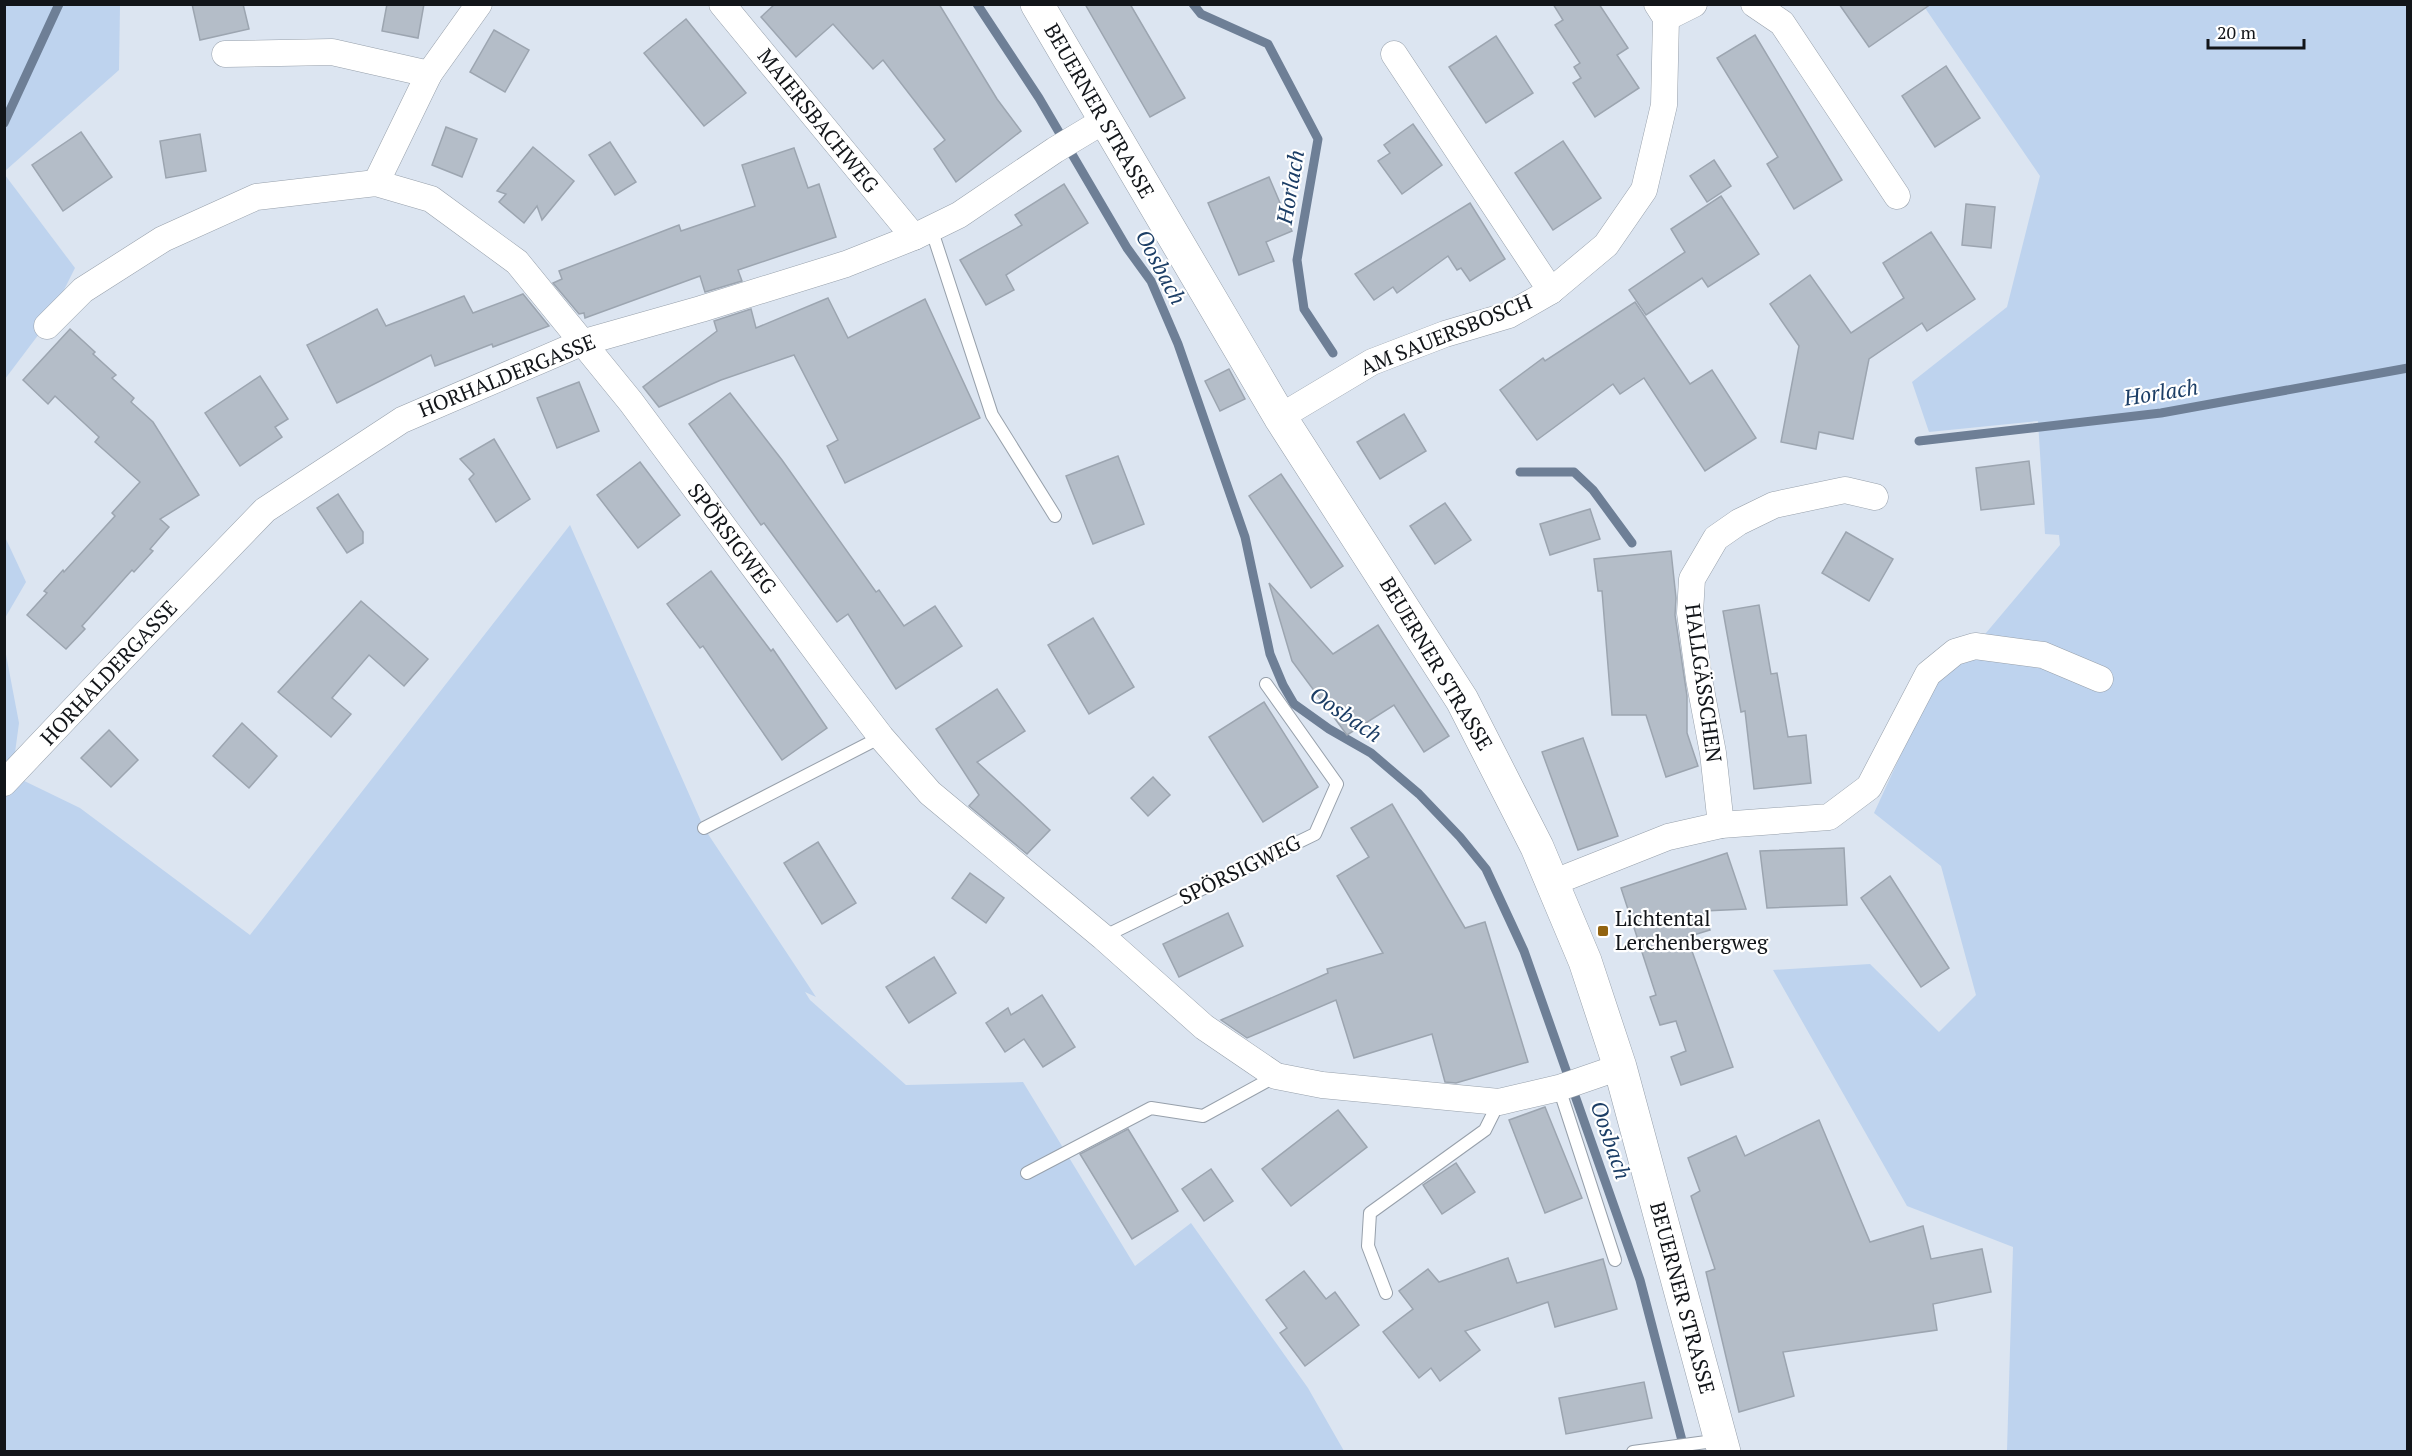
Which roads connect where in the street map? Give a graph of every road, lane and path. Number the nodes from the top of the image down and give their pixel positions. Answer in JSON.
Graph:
{"nodes":[{"id":1,"x":479,"y":4,"type":"edge"},
{"id":2,"x":722,"y":4,"type":"edge"},
{"id":3,"x":1037,"y":4,"type":"edge"},
{"id":4,"x":1694,"y":4,"type":"edge"},
{"id":5,"x":1754,"y":4,"type":"edge"},
{"id":6,"x":1661,"y":11,"type":"edge"},
{"id":7,"x":225,"y":54,"type":"dead end"},
{"id":8,"x":1395,"y":54,"type":"dead end"},
{"id":9,"x":429,"y":74,"type":"junction"},
{"id":10,"x":1095,"y":126,"type":"junction"},
{"id":11,"x":376,"y":183,"type":"junction"},
{"id":12,"x":1897,"y":196,"type":"dead end"},
{"id":13,"x":923,"y":233,"type":"junction"},
{"id":14,"x":1551,"y":291,"type":"junction"},
{"id":15,"x":47,"y":326,"type":"dead end"},
{"id":16,"x":581,"y":343,"type":"junction"},
{"id":17,"x":1280,"y":417,"type":"junction"},
{"id":18,"x":1875,"y":497,"type":"dead end"},
{"id":19,"x":1055,"y":516,"type":"dead end"},
{"id":20,"x":2100,"y":679,"type":"dead end"},
{"id":21,"x":1266,"y":684,"type":"dead end"},
{"id":22,"x":881,"y":737,"type":"junction"},
{"id":23,"x":4,"y":783,"type":"edge"},
{"id":24,"x":1721,"y":825,"type":"junction"},
{"id":25,"x":704,"y":828,"type":"dead end"},
{"id":26,"x":1552,"y":883,"type":"junction"},
{"id":27,"x":1103,"y":937,"type":"junction"},
{"id":28,"x":1611,"y":1069,"type":"junction"},
{"id":29,"x":1276,"y":1076,"type":"junction"},
{"id":30,"x":1559,"y":1088,"type":"junction"},
{"id":31,"x":1498,"y":1102,"type":"junction"},
{"id":32,"x":1027,"y":1173,"type":"dead end"},
{"id":33,"x":1615,"y":1260,"type":"dead end"},
{"id":34,"x":1386,"y":1293,"type":"dead end"},
{"id":35,"x":1718,"y":1444,"type":"edge"},
{"id":36,"x":1633,"y":1452,"type":"edge"}],
"edges":[{"from":1,"to":9,"type":"street"},
{"from":2,"to":13,"type":"street","name":"MAIERSBACHWEG"},
{"from":3,"to":10,"type":"main road","name":"BEUERNER STRASSE"},
{"from":4,"to":6,"type":"street","name":"AM SAUERSBOSCH"},
{"from":5,"to":12,"type":"street"},
{"from":6,"to":14,"type":"street","name":"AM SAUERSBOSCH"},
{"from":7,"to":9,"type":"street"},
{"from":8,"to":14,"type":"street","name":"AM SAUERSBOSCH"},
{"from":9,"to":11,"type":"street"},
{"from":10,"to":13,"type":"street","name":"HORHALDERGASSE"},
{"from":10,"to":17,"type":"main road","name":"BEUERNER STRASSE"},
{"from":11,"to":15,"type":"street"},
{"from":11,"to":16,"type":"street","name":"SPÖRSIGWEG"},
{"from":13,"to":16,"type":"street","name":"HORHALDERGASSE"},
{"from":13,"to":19,"type":"lane"},
{"from":14,"to":17,"type":"street","name":"AM SAUERSBOSCH"},
{"from":16,"to":22,"type":"street","name":"SPÖRSIGWEG"},
{"from":16,"to":23,"type":"street","name":"HORHALDERGASSE"},
{"from":17,"to":26,"type":"main road","name":"BEUERNER STRASSE"},
{"from":18,"to":24,"type":"street","name":"HALLGÄSSCHEN"},
{"from":20,"to":24,"type":"street"},
{"from":21,"to":27,"type":"lane","name":"SPÖRSIGWEG"},
{"from":22,"to":25,"type":"lane"},
{"from":22,"to":27,"type":"street","name":"SPÖRSIGWEG"},
{"from":24,"to":26,"type":"street"},
{"from":26,"to":28,"type":"main road","name":"BEUERNER STRASSE"},
{"from":27,"to":29,"type":"street","name":"SPÖRSIGWEG"},
{"from":28,"to":30,"type":"street","name":"SPÖRSIGWEG"},
{"from":28,"to":35,"type":"main road","name":"BEUERNER STRASSE"},
{"from":29,"to":31,"type":"street","name":"SPÖRSIGWEG"},
{"from":29,"to":32,"type":"lane"},
{"from":30,"to":31,"type":"street","name":"SPÖRSIGWEG"},
{"from":30,"to":33,"type":"lane"},
{"from":31,"to":34,"type":"lane"},
{"from":35,"to":36,"type":"lane"}]}
